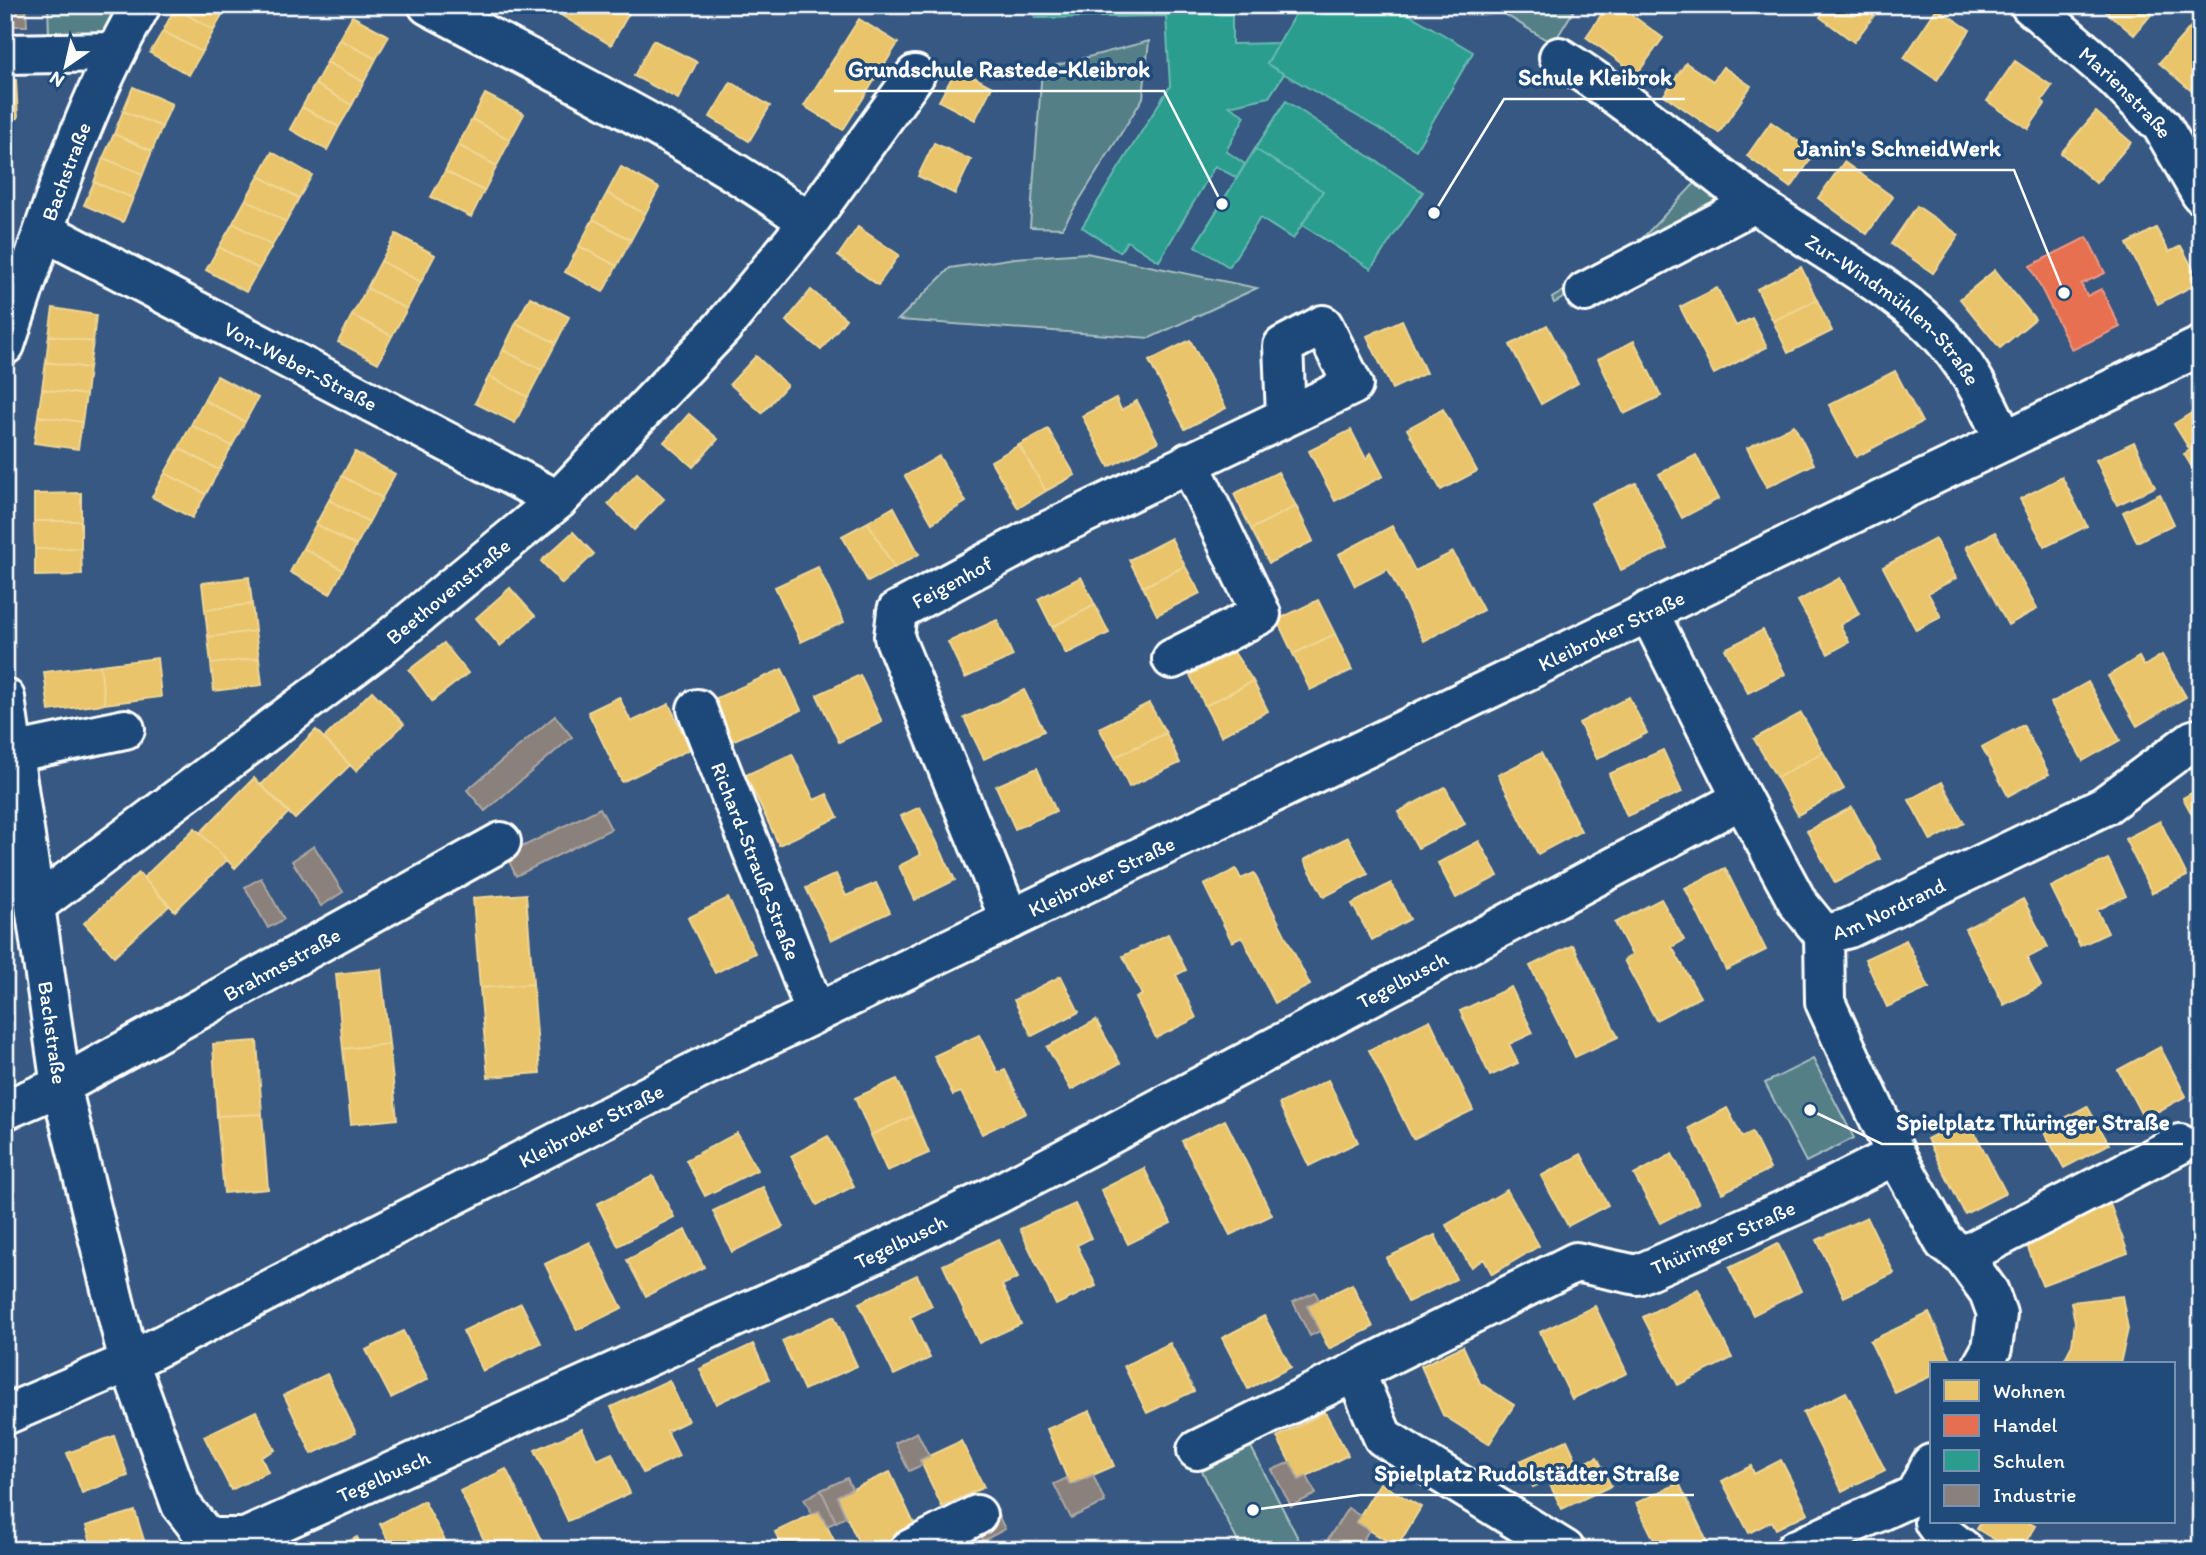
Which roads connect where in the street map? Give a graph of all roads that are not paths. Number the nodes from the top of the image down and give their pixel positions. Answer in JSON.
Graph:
{"nodes":[{"id":1,"x":141,"y":5,"type":"edge"},
{"id":2,"x":428,"y":5,"type":"edge"},
{"id":3,"x":2043,"y":9,"type":"edge"},
{"id":4,"x":115,"y":52,"type":"junction"},
{"id":5,"x":5,"y":54,"type":"edge"},
{"id":6,"x":1559,"y":57,"type":"dead end"},
{"id":7,"x":915,"y":75,"type":"dead end"},
{"id":8,"x":2201,"y":194,"type":"edge"},
{"id":9,"x":1755,"y":203,"type":"junction"},
{"id":10,"x":809,"y":222,"type":"junction"},
{"id":11,"x":44,"y":231,"type":"junction"},
{"id":12,"x":1586,"y":292,"type":"dead end"},
{"id":13,"x":5,"y":345,"type":"edge"},
{"id":14,"x":2201,"y":346,"type":"edge"},
{"id":15,"x":1286,"y":415,"type":"dead end"},
{"id":16,"x":2004,"y":441,"type":"junction"},
{"id":17,"x":1189,"y":462,"type":"junction"},
{"id":18,"x":558,"y":500,"type":"junction"},
{"id":19,"x":1647,"y":611,"type":"junction"},
{"id":20,"x":1172,"y":659,"type":"dead end"},
{"id":21,"x":696,"y":709,"type":"dead end"},
{"id":22,"x":8,"y":728,"type":"edge"},
{"id":23,"x":125,"y":729,"type":"dead end"},
{"id":24,"x":2201,"y":738,"type":"edge"},
{"id":25,"x":1741,"y":799,"type":"junction"},
{"id":26,"x":501,"y":842,"type":"dead end"},
{"id":27,"x":36,"y":905,"type":"junction"},
{"id":28,"x":1010,"y":919,"type":"junction"},
{"id":29,"x":1824,"y":935,"type":"junction"},
{"id":30,"x":816,"y":1013,"type":"junction"},
{"id":31,"x":61,"y":1086,"type":"junction"},
{"id":32,"x":5,"y":1110,"type":"edge"},
{"id":33,"x":2180,"y":1144,"type":"dead end"},
{"id":34,"x":1896,"y":1155,"type":"junction"},
{"id":35,"x":1963,"y":1256,"type":"junction"},
{"id":36,"x":129,"y":1362,"type":"junction"},
{"id":37,"x":1984,"y":1362,"type":"edge"},
{"id":38,"x":1355,"y":1372,"type":"junction"},
{"id":39,"x":5,"y":1415,"type":"edge"},
{"id":40,"x":1197,"y":1450,"type":"dead end"},
{"id":41,"x":1928,"y":1500,"type":"edge"},
{"id":42,"x":976,"y":1516,"type":"dead end"},
{"id":43,"x":1939,"y":1524,"type":"edge"},
{"id":44,"x":205,"y":1544,"type":"edge"},
{"id":45,"x":909,"y":1550,"type":"edge"},
{"id":46,"x":1564,"y":1550,"type":"edge"},
{"id":47,"x":1795,"y":1550,"type":"edge"},
{"id":48,"x":1964,"y":1550,"type":"edge"}],
"edges":[{"from":1,"to":4,"type":"street","name":"Bachstraße"},
{"from":2,"to":10,"type":"street"},
{"from":3,"to":8,"type":"street","name":"Marienstraße"},
{"from":4,"to":5,"type":"street"},
{"from":4,"to":11,"type":"street","name":"Bachstraße"},
{"from":6,"to":9,"type":"street","name":"Zur-Windmühlen-Straße"},
{"from":7,"to":10,"type":"street","name":"Beethovenstraße"},
{"from":9,"to":12,"type":"street"},
{"from":9,"to":16,"type":"street","name":"Zur-Windmühlen-Straße"},
{"from":10,"to":18,"type":"street","name":"Beethovenstraße"},
{"from":11,"to":13,"type":"street","name":"Bachstraße"},
{"from":11,"to":18,"type":"street","name":"Von-Weber-Straße"},
{"from":14,"to":16,"type":"street","name":"Kleibroker Straße"},
{"from":15,"to":17,"type":"street","name":"Feigenhof"},
{"from":16,"to":19,"type":"street","name":"Kleibroker Straße"},
{"from":17,"to":20,"type":"street"},
{"from":17,"to":28,"type":"street","name":"Feigenhof"},
{"from":18,"to":27,"type":"street","name":"Beethovenstraße"},
{"from":19,"to":25,"type":"street","name":"Am Nordrand"},
{"from":19,"to":28,"type":"street","name":"Kleibroker Straße"},
{"from":21,"to":30,"type":"street","name":"Richard-Strauß-Straße"},
{"from":22,"to":23,"type":"street"},
{"from":22,"to":27,"type":"street","name":"Bachstraße"},
{"from":24,"to":29,"type":"street","name":"Am Nordrand"},
{"from":25,"to":29,"type":"street","name":"Am Nordrand"},
{"from":25,"to":44,"type":"street","name":"Tegelbusch"},
{"from":26,"to":31,"type":"street","name":"Brahmsstraße"},
{"from":27,"to":31,"type":"street","name":"Bachstraße"},
{"from":28,"to":30,"type":"street","name":"Kleibroker Straße"},
{"from":29,"to":34,"type":"street"},
{"from":30,"to":36,"type":"street","name":"Kleibroker Straße"},
{"from":31,"to":32,"type":"street","name":"Brahmsstraße"},
{"from":31,"to":36,"type":"street","name":"Bachstraße"},
{"from":33,"to":35,"type":"street"},
{"from":34,"to":35,"type":"street"},
{"from":34,"to":38,"type":"street","name":"Thüringer Straße"},
{"from":35,"to":37,"type":"street"},
{"from":36,"to":39,"type":"street","name":"Kleibroker Straße"},
{"from":36,"to":44,"type":"street","name":"Tegelbusch"},
{"from":38,"to":40,"type":"street","name":"Thüringer Straße"},
{"from":38,"to":46,"type":"street"},
{"from":41,"to":47,"type":"street"},
{"from":42,"to":45,"type":"street"},
{"from":43,"to":48,"type":"street"}]}
